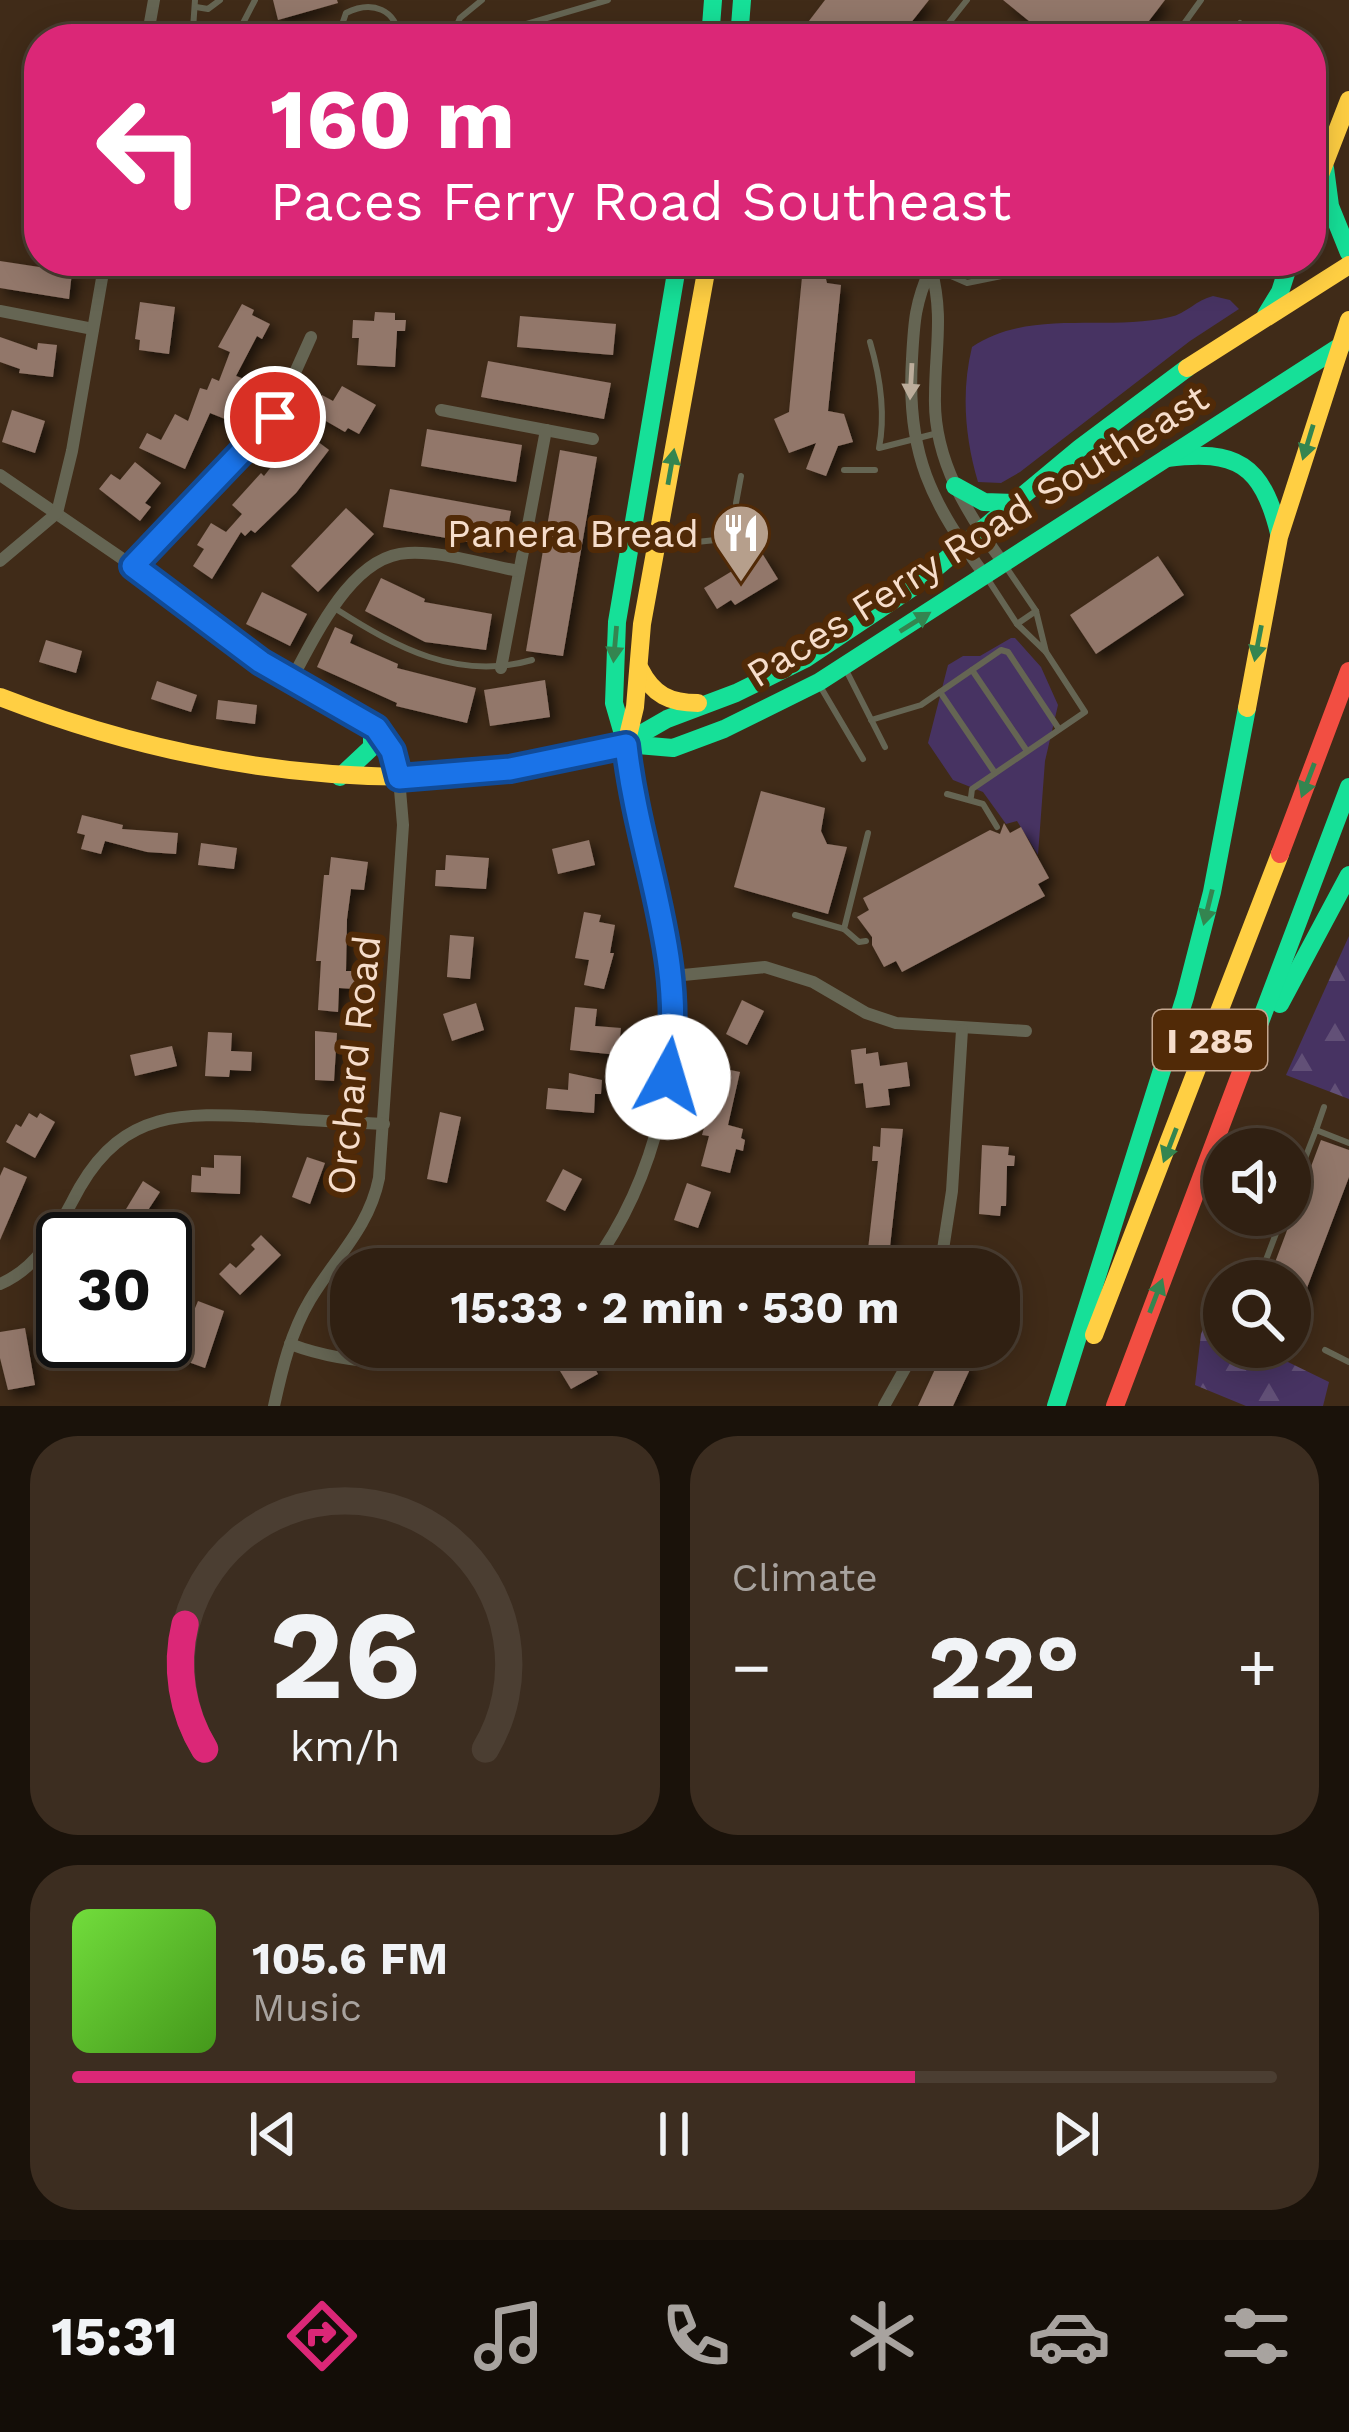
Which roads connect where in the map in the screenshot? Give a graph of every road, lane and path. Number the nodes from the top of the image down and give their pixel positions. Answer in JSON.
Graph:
{"nodes":[{"id":1,"x":220,"y":0,"type":"edge"},
{"id":2,"x":482,"y":0,"type":"edge"},
{"id":3,"x":608,"y":0,"type":"edge"},
{"id":4,"x":967,"y":0,"type":"edge"},
{"id":5,"x":195,"y":2,"type":"edge"},
{"id":6,"x":342,"y":24,"type":"edge"},
{"id":7,"x":395,"y":24,"type":"edge"},
{"id":8,"x":457,"y":24,"type":"edge"},
{"id":9,"x":524,"y":24,"type":"edge"},
{"id":10,"x":948,"y":24,"type":"edge"},
{"id":11,"x":1349,"y":100,"type":"edge"},
{"id":12,"x":1326,"y":159,"type":"edge"},
{"id":13,"x":1326,"y":179,"type":"edge"},
{"id":14,"x":1349,"y":254,"type":"edge"},
{"id":15,"x":1349,"y":265,"type":"edge"},
{"id":16,"x":102,"y":276,"type":"edge"},
{"id":17,"x":675,"y":276,"type":"edge"},
{"id":18,"x":705,"y":276,"type":"edge"},
{"id":19,"x":926,"y":276,"type":"edge"},
{"id":20,"x":934,"y":276,"type":"edge"},
{"id":21,"x":954,"y":276,"type":"edge"},
{"id":22,"x":1002,"y":276,"type":"edge"},
{"id":23,"x":1285,"y":276,"type":"edge"},
{"id":24,"x":0,"y":310,"type":"edge"},
{"id":25,"x":1266,"y":315,"type":"junction"},
{"id":26,"x":1349,"y":320,"type":"edge"},
{"id":27,"x":93,"y":329,"type":"junction"},
{"id":28,"x":311,"y":338,"type":"dead end"},
{"id":29,"x":870,"y":342,"type":"dead end"},
{"id":30,"x":1343,"y":345,"type":"edge"},
{"id":31,"x":441,"y":410,"type":"dead end"},
{"id":32,"x":546,"y":430,"type":"junction"},
{"id":33,"x":938,"y":433,"type":"junction"},
{"id":34,"x":593,"y":439,"type":"dead end"},
{"id":35,"x":913,"y":440,"type":"junction"},
{"id":36,"x":1168,"y":458,"type":"junction"},
{"id":37,"x":844,"y":470,"type":"dead end"},
{"id":38,"x":875,"y":470,"type":"dead end"},
{"id":39,"x":0,"y":475,"type":"edge"},
{"id":40,"x":741,"y":476,"type":"dead end"},
{"id":41,"x":956,"y":486,"type":"junction"},
{"id":42,"x":1014,"y":502,"type":"junction"},
{"id":43,"x":57,"y":513,"type":"junction"},
{"id":44,"x":980,"y":531,"type":"junction"},
{"id":45,"x":754,"y":536,"type":"dead end"},
{"id":46,"x":738,"y":537,"type":"junction"},
{"id":47,"x":1280,"y":537,"type":"junction"},
{"id":48,"x":657,"y":538,"type":"junction"},
{"id":49,"x":963,"y":545,"type":"junction"},
{"id":50,"x":0,"y":561,"type":"edge"},
{"id":51,"x":1004,"y":564,"type":"junction"},
{"id":52,"x":133,"y":566,"type":"junction"},
{"id":53,"x":519,"y":572,"type":"junction"},
{"id":54,"x":986,"y":577,"type":"junction"},
{"id":55,"x":333,"y":607,"type":"junction"},
{"id":56,"x":1036,"y":611,"type":"junction"},
{"id":57,"x":1017,"y":624,"type":"junction"},
{"id":58,"x":1046,"y":652,"type":"junction"},
{"id":59,"x":532,"y":660,"type":"dead end"},
{"id":60,"x":638,"y":665,"type":"junction"},
{"id":61,"x":501,"y":668,"type":"junction"},
{"id":62,"x":844,"y":668,"type":"junction"},
{"id":63,"x":971,"y":670,"type":"junction"},
{"id":64,"x":1349,"y":671,"type":"edge"},
{"id":65,"x":291,"y":680,"type":"junction"},
{"id":66,"x":819,"y":682,"type":"junction"},
{"id":67,"x":940,"y":692,"type":"junction"},
{"id":68,"x":0,"y":697,"type":"edge"},
{"id":69,"x":714,"y":703,"type":"junction"},
{"id":70,"x":871,"y":721,"type":"junction"},
{"id":71,"x":372,"y":725,"type":"junction"},
{"id":72,"x":1059,"y":729,"type":"junction"},
{"id":73,"x":626,"y":745,"type":"junction"},
{"id":74,"x":885,"y":747,"type":"dead end"},
{"id":75,"x":1027,"y":751,"type":"junction"},
{"id":76,"x":863,"y":759,"type":"dead end"},
{"id":77,"x":995,"y":773,"type":"junction"},
{"id":78,"x":340,"y":777,"type":"junction"},
{"id":79,"x":399,"y":778,"type":"junction"},
{"id":80,"x":1349,"y":787,"type":"edge"},
{"id":81,"x":947,"y":794,"type":"dead end"},
{"id":82,"x":971,"y":797,"type":"junction"},
{"id":83,"x":997,"y":827,"type":"dead end"},
{"id":84,"x":868,"y":833,"type":"dead end"},
{"id":85,"x":1349,"y":874,"type":"edge"},
{"id":86,"x":795,"y":915,"type":"dead end"},
{"id":87,"x":844,"y":929,"type":"junction"},
{"id":88,"x":866,"y":941,"type":"dead end"},
{"id":89,"x":673,"y":976,"type":"junction"},
{"id":90,"x":962,"y":1030,"type":"junction"},
{"id":91,"x":1026,"y":1030,"type":"dead end"},
{"id":92,"x":1236,"y":1085,"type":"junction"},
{"id":93,"x":1324,"y":1107,"type":"dead end"},
{"id":94,"x":384,"y":1124,"type":"junction"},
{"id":95,"x":1316,"y":1130,"type":"junction"},
{"id":96,"x":1311,"y":1143,"type":"edge"},
{"id":97,"x":1349,"y":1143,"type":"edge"},
{"id":98,"x":602,"y":1248,"type":"edge"},
{"id":99,"x":943,"y":1248,"type":"edge"},
{"id":100,"x":0,"y":1284,"type":"edge"},
{"id":101,"x":290,"y":1344,"type":"junction"},
{"id":102,"x":1325,"y":1350,"type":"dead end"},
{"id":103,"x":330,"y":1353,"type":"edge"},
{"id":104,"x":1349,"y":1362,"type":"edge"},
{"id":105,"x":905,"y":1368,"type":"edge"},
{"id":106,"x":274,"y":1406,"type":"edge"},
{"id":107,"x":884,"y":1406,"type":"edge"},
{"id":108,"x":1060,"y":1406,"type":"edge"},
{"id":109,"x":1115,"y":1406,"type":"edge"}],
"edges":[{"from":1,"to":5,"type":"lane"},
{"from":2,"to":8,"type":"lane"},
{"from":3,"to":9,"type":"lane"},
{"from":4,"to":10,"type":"lane"},
{"from":6,"to":7,"type":"lane"},
{"from":11,"to":12,"type":"main road"},
{"from":13,"to":14,"type":"main road"},
{"from":15,"to":25,"type":"main road","name":"Paces Ferry Road Southeast"},
{"from":16,"to":27,"type":"street"},
{"from":17,"to":73,"type":"main road","one_way":true},
{"from":48,"to":18,"type":"main road","one_way":true},
{"from":19,"to":35,"type":"street","one_way":true},
{"from":20,"to":33,"type":"street"},
{"from":21,"to":22,"type":"lane"},
{"from":23,"to":25,"type":"main road"},
{"from":24,"to":27,"type":"street"},
{"from":25,"to":42,"type":"main road","name":"Paces Ferry Road Southeast"},
{"from":26,"to":30,"type":"main road"},
{"from":27,"to":43,"type":"street"},
{"from":28,"to":52,"type":"street"},
{"from":29,"to":35,"type":"lane"},
{"from":30,"to":36,"type":"main road","name":"Paces Ferry Road Southeast"},
{"from":30,"to":47,"type":"main road","one_way":true},
{"from":31,"to":32,"type":"street"},
{"from":32,"to":34,"type":"street"},
{"from":32,"to":53,"type":"street"},
{"from":33,"to":35,"type":"lane"},
{"from":33,"to":41,"type":"street"},
{"from":35,"to":49,"type":"street"},
{"from":36,"to":47,"type":"main road"},
{"from":36,"to":51,"type":"main road","name":"Paces Ferry Road Southeast"},
{"from":37,"to":38,"type":"lane"},
{"from":39,"to":43,"type":"street"},
{"from":40,"to":46,"type":"lane"},
{"from":41,"to":42,"type":"main road"},
{"from":41,"to":44,"type":"street"},
{"from":42,"to":44,"type":"main road","name":"Paces Ferry Road Southeast"},
{"from":43,"to":50,"type":"street"},
{"from":43,"to":52,"type":"street"},
{"from":44,"to":49,"type":"main road","name":"Paces Ferry Road Southeast"},
{"from":44,"to":51,"type":"street"},
{"from":45,"to":46,"type":"lane"},
{"from":46,"to":48,"type":"lane"},
{"from":47,"to":108,"type":"main road","one_way":true},
{"from":48,"to":60,"type":"main road"},
{"from":49,"to":54,"type":"street"},
{"from":49,"to":69,"type":"main road","name":"Paces Ferry Road Southeast"},
{"from":51,"to":54,"type":"main road","name":"Paces Ferry Road Southeast"},
{"from":51,"to":56,"type":"lane"},
{"from":52,"to":65,"type":"street"},
{"from":53,"to":55,"type":"street"},
{"from":53,"to":61,"type":"street"},
{"from":54,"to":57,"type":"lane"},
{"from":62,"to":54,"type":"main road","name":"Paces Ferry Road Southeast","one_way":true},
{"from":55,"to":61,"type":"lane"},
{"from":55,"to":65,"type":"street"},
{"from":56,"to":57,"type":"lane"},
{"from":56,"to":58,"type":"lane"},
{"from":57,"to":58,"type":"lane"},
{"from":58,"to":72,"type":"lane"},
{"from":59,"to":61,"type":"lane"},
{"from":60,"to":69,"type":"main road"},
{"from":60,"to":73,"type":"main road"},
{"from":62,"to":66,"type":"main road","name":"Paces Ferry Road Southeast"},
{"from":62,"to":70,"type":"lane"},
{"from":63,"to":67,"type":"lane"},
{"from":63,"to":72,"type":"lane"},
{"from":63,"to":75,"type":"lane"},
{"from":64,"to":108,"type":"main road","number":"I 285","one_way":true},
{"from":65,"to":71,"type":"street"},
{"from":66,"to":73,"type":"main road","name":"Paces Ferry Road Southeast"},
{"from":66,"to":76,"type":"lane"},
{"from":67,"to":70,"type":"lane"},
{"from":67,"to":77,"type":"lane"},
{"from":68,"to":78,"type":"main road","name":"Paces Ferry Road Southeast"},
{"from":69,"to":73,"type":"main road","name":"Paces Ferry Road Southeast"},
{"from":70,"to":74,"type":"lane"},
{"from":71,"to":78,"type":"main road"},
{"from":71,"to":79,"type":"street"},
{"from":72,"to":75,"type":"lane"},
{"from":73,"to":79,"type":"main road","name":"Paces Ferry Road Southeast"},
{"from":73,"to":89,"type":"street"},
{"from":75,"to":77,"type":"lane"},
{"from":77,"to":82,"type":"lane"},
{"from":78,"to":79,"type":"main road","name":"Paces Ferry Road Southeast"},
{"from":79,"to":94,"type":"street","name":"Orchard Road"},
{"from":80,"to":92,"type":"main road","number":"I 285"},
{"from":81,"to":82,"type":"lane"},
{"from":82,"to":83,"type":"lane"},
{"from":84,"to":87,"type":"lane"},
{"from":85,"to":92,"type":"main road"},
{"from":86,"to":87,"type":"lane"},
{"from":87,"to":88,"type":"lane"},
{"from":89,"to":90,"type":"street"},
{"from":89,"to":98,"type":"street"},
{"from":90,"to":91,"type":"street"},
{"from":90,"to":99,"type":"street"},
{"from":109,"to":92,"type":"main road","number":"I 285","one_way":true},
{"from":93,"to":95,"type":"lane"},
{"from":94,"to":100,"type":"street"},
{"from":94,"to":101,"type":"street","name":"Orchard Road"},
{"from":95,"to":96,"type":"lane"},
{"from":95,"to":97,"type":"lane"},
{"from":101,"to":103,"type":"street"},
{"from":101,"to":106,"type":"street","name":"Orchard Road"},
{"from":102,"to":104,"type":"lane"},
{"from":105,"to":107,"type":"street"}]}
